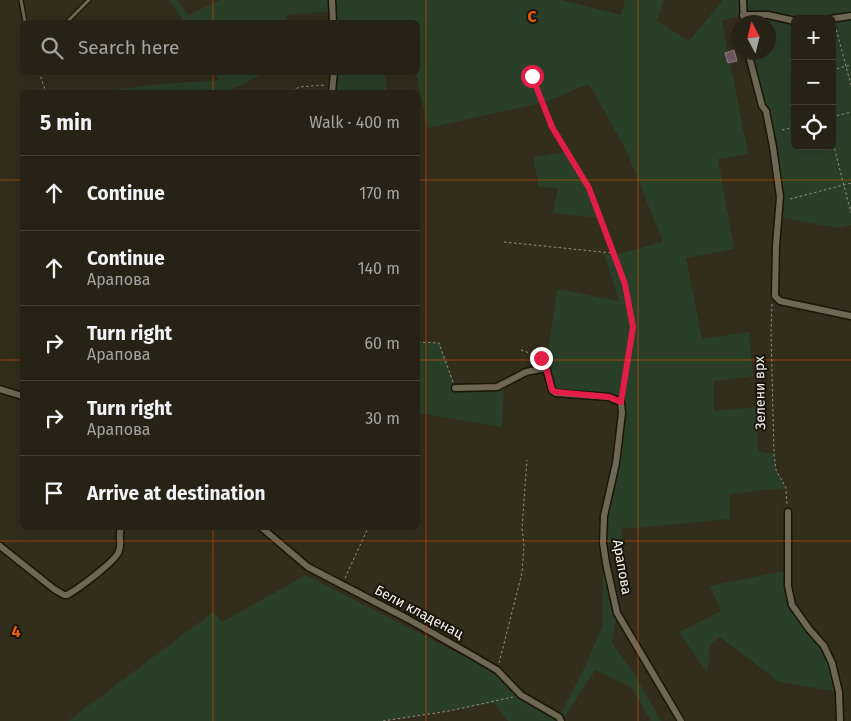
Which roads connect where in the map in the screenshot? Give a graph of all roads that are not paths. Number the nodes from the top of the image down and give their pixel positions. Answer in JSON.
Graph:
{"nodes":[{"id":1,"x":20,"y":0,"type":"edge"},
{"id":2,"x":89,"y":0,"type":"edge"},
{"id":3,"x":332,"y":0,"type":"edge"},
{"id":4,"x":742,"y":0,"type":"edge"},
{"id":5,"x":743,"y":15,"type":"joint"},
{"id":6,"x":763,"y":15,"type":"edge"},
{"id":7,"x":851,"y":16,"type":"edge"},
{"id":8,"x":776,"y":17,"type":"edge"},
{"id":9,"x":25,"y":20,"type":"edge"},
{"id":10,"x":69,"y":20,"type":"edge"},
{"id":11,"x":334,"y":20,"type":"edge"},
{"id":12,"x":791,"y":20,"type":"edge"},
{"id":13,"x":836,"y":20,"type":"edge"},
{"id":14,"x":750,"y":60,"type":"edge"},
{"id":15,"x":334,"y":75,"type":"edge"},
{"id":16,"x":332,"y":89,"type":"edge"},
{"id":17,"x":851,"y":316,"type":"edge"},
{"id":18,"x":455,"y":388,"type":"road end"},
{"id":19,"x":0,"y":389,"type":"edge"},
{"id":20,"x":20,"y":395,"type":"edge"},
{"id":21,"x":788,"y":512,"type":"road end"},
{"id":22,"x":120,"y":530,"type":"edge"},
{"id":23,"x":264,"y":530,"type":"edge"},
{"id":24,"x":0,"y":546,"type":"edge"},
{"id":25,"x":561,"y":721,"type":"edge"},
{"id":26,"x":681,"y":721,"type":"edge"},
{"id":27,"x":840,"y":721,"type":"edge"}],
"edges":[{"from":1,"to":9,"type":"lane"},
{"from":2,"to":10,"type":"lane"},
{"from":3,"to":11,"type":"street"},
{"from":4,"to":5,"type":"street"},
{"from":5,"to":6,"type":"street"},
{"from":7,"to":13,"type":"street"},
{"from":8,"to":12,"type":"street"},
{"from":14,"to":17,"type":"street"},
{"from":15,"to":16,"type":"street"},
{"from":18,"to":26,"type":"street","name":"Арапова"},
{"from":19,"to":20,"type":"street"},
{"from":21,"to":27,"type":"street"},
{"from":22,"to":24,"type":"street"},
{"from":23,"to":25,"type":"street","name":"Бели кладенац"}]}
